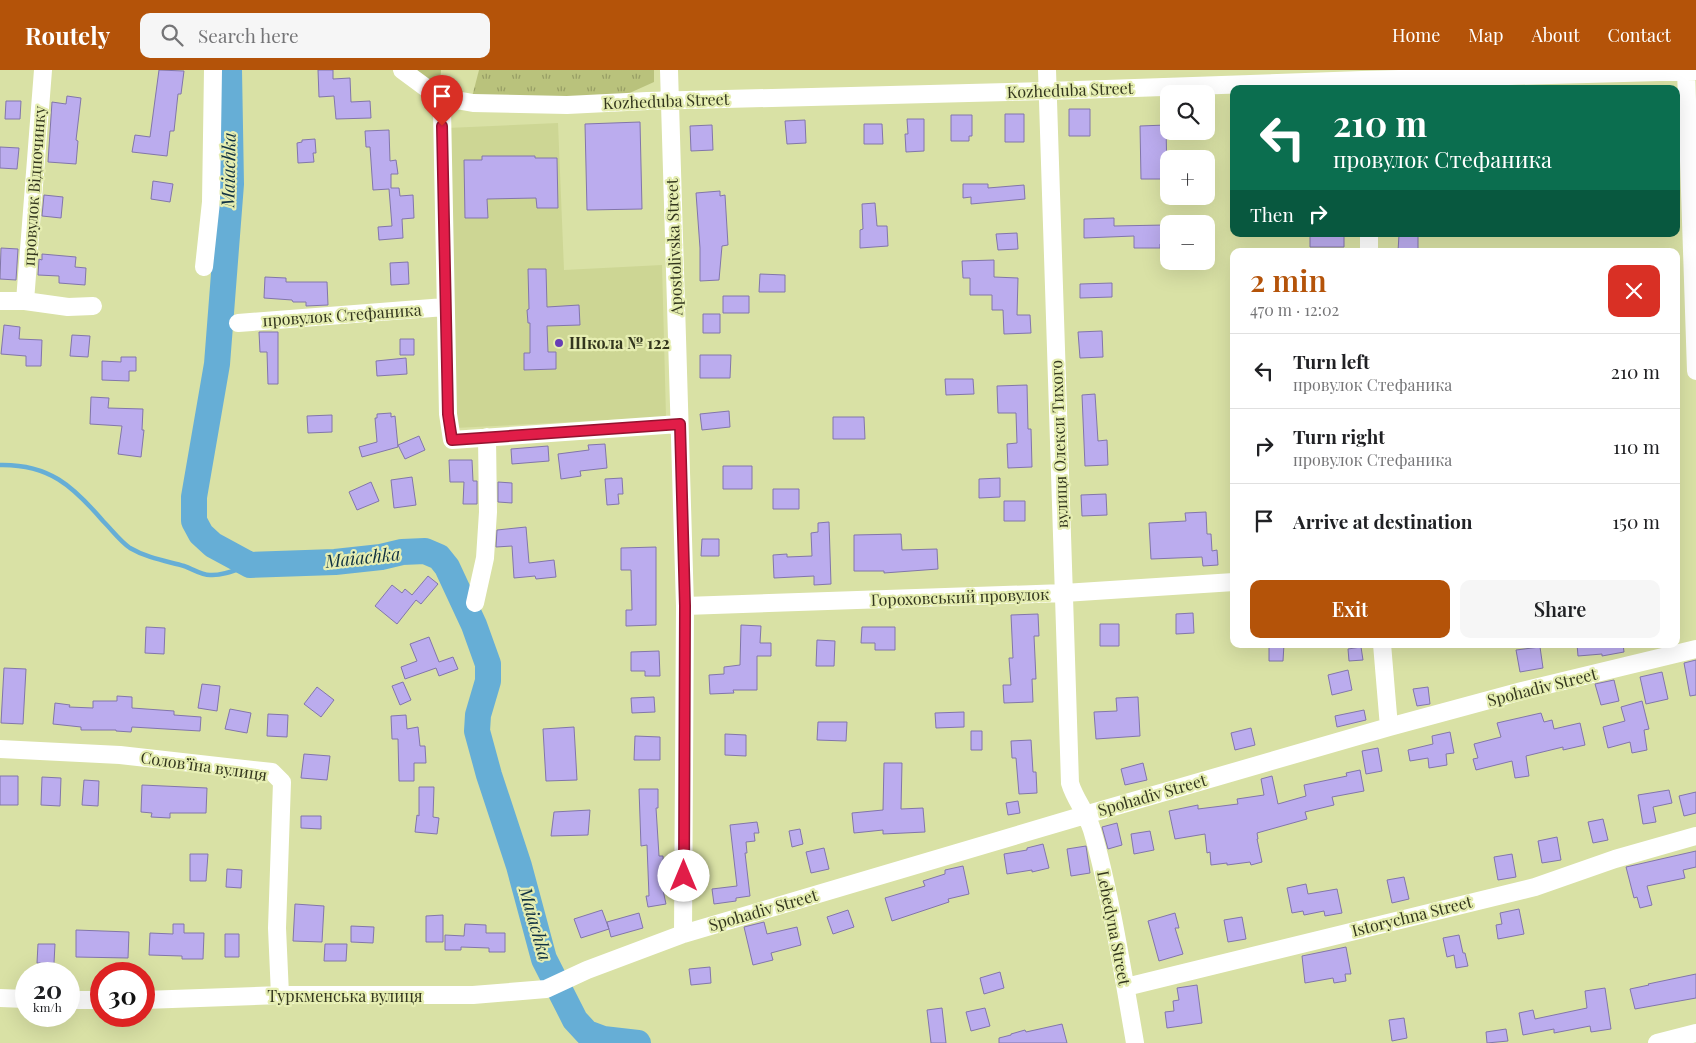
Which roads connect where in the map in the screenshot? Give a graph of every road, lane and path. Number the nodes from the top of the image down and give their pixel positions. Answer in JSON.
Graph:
{"nodes":[{"id":1,"x":43,"y":70,"type":"edge"},
{"id":2,"x":213,"y":70,"type":"edge"},
{"id":3,"x":402,"y":70,"type":"edge"},
{"id":4,"x":669,"y":70,"type":"edge"},
{"id":5,"x":1047,"y":70,"type":"edge"},
{"id":6,"x":1689,"y":71,"type":"edge"},
{"id":7,"x":1362,"y":80,"type":"edge"},
{"id":8,"x":1048,"y":91,"type":"junction"},
{"id":9,"x":445,"y":98,"type":"junction"},
{"id":10,"x":670,"y":100,"type":"junction"},
{"id":11,"x":204,"y":267,"type":"dead end"},
{"id":12,"x":0,"y":301,"type":"edge"},
{"id":13,"x":25,"y":301,"type":"junction"},
{"id":14,"x":93,"y":306,"type":"dead end"},
{"id":15,"x":445,"y":307,"type":"junction"},
{"id":16,"x":238,"y":323,"type":"dead end"},
{"id":17,"x":1695,"y":333,"type":"edge"},
{"id":18,"x":1696,"y":371,"type":"edge"},
{"id":19,"x":680,"y":424,"type":"junction"},
{"id":20,"x":487,"y":437,"type":"junction"},
{"id":21,"x":1230,"y":582,"type":"edge"},
{"id":22,"x":1064,"y":593,"type":"junction"},
{"id":23,"x":475,"y":603,"type":"dead end"},
{"id":24,"x":685,"y":606,"type":"junction"},
{"id":25,"x":1382,"y":648,"type":"edge"},
{"id":26,"x":1696,"y":649,"type":"edge"},
{"id":27,"x":1389,"y":727,"type":"junction"},
{"id":28,"x":0,"y":749,"type":"edge"},
{"id":29,"x":1085,"y":815,"type":"junction"},
{"id":30,"x":1696,"y":836,"type":"edge"},
{"id":31,"x":684,"y":934,"type":"junction"},
{"id":32,"x":565,"y":981,"type":"joint"},
{"id":33,"x":1126,"y":987,"type":"junction"},
{"id":34,"x":280,"y":995,"type":"junction"},
{"id":35,"x":0,"y":998,"type":"edge"},
{"id":36,"x":15,"y":998,"type":"edge"},
{"id":37,"x":155,"y":1000,"type":"edge"},
{"id":38,"x":1696,"y":1033,"type":"edge"},
{"id":39,"x":1135,"y":1043,"type":"edge"},
{"id":40,"x":1657,"y":1043,"type":"edge"}],
"edges":[{"from":1,"to":13,"type":"street","name":"провулок Відпочинку"},
{"from":2,"to":11,"type":"street"},
{"from":3,"to":9,"type":"street","name":"Kozheduba Street"},
{"from":4,"to":10,"type":"street","name":"Apostolivska Street"},
{"from":5,"to":8,"type":"street","name":"вулиця Олекси Тихого"},
{"from":6,"to":7,"type":"street","name":"Kozheduba Street"},
{"from":6,"to":17,"type":"street"},
{"from":7,"to":8,"type":"street","name":"Kozheduba Street"},
{"from":8,"to":10,"type":"street","name":"Kozheduba Street"},
{"from":8,"to":22,"type":"street","name":"вулиця Олекси Тихого"},
{"from":9,"to":10,"type":"street","name":"Kozheduba Street"},
{"from":9,"to":15,"type":"street","name":"провулок Стефаника"},
{"from":10,"to":19,"type":"street","name":"Apostolivska Street"},
{"from":12,"to":13,"type":"street"},
{"from":13,"to":14,"type":"street"},
{"from":15,"to":16,"type":"street","name":"провулок Стефаника"},
{"from":15,"to":20,"type":"street","name":"провулок Стефаника"},
{"from":17,"to":18,"type":"street"},
{"from":19,"to":20,"type":"street","name":"провулок Стефаника"},
{"from":19,"to":24,"type":"street","name":"Apostolivska Street"},
{"from":20,"to":23,"type":"street"},
{"from":21,"to":22,"type":"street","name":"Гороховський провулок"},
{"from":22,"to":24,"type":"street","name":"Гороховський провулок"},
{"from":22,"to":29,"type":"street","name":"вулиця Олекси Тихого"},
{"from":24,"to":31,"type":"street","name":"Apostolivska Street"},
{"from":25,"to":27,"type":"street"},
{"from":26,"to":27,"type":"street","name":"Spohadiv Street"},
{"from":27,"to":29,"type":"street","name":"Spohadiv Street"},
{"from":28,"to":34,"type":"street","name":"Соловʼїна вулиця"},
{"from":29,"to":31,"type":"street","name":"Spohadiv Street"},
{"from":29,"to":33,"type":"street","name":"Lebedyna Street"},
{"from":30,"to":33,"type":"street","name":"Istorychna Street"},
{"from":31,"to":32,"type":"street","name":"Spohadiv Street"},
{"from":32,"to":34,"type":"street","name":"Туркменська вулиця"},
{"from":33,"to":39,"type":"street","name":"Lebedyna Street"},
{"from":34,"to":37,"type":"street","name":"Туркменська вулиця"},
{"from":35,"to":36,"type":"street"},
{"from":38,"to":40,"type":"street"}]}
